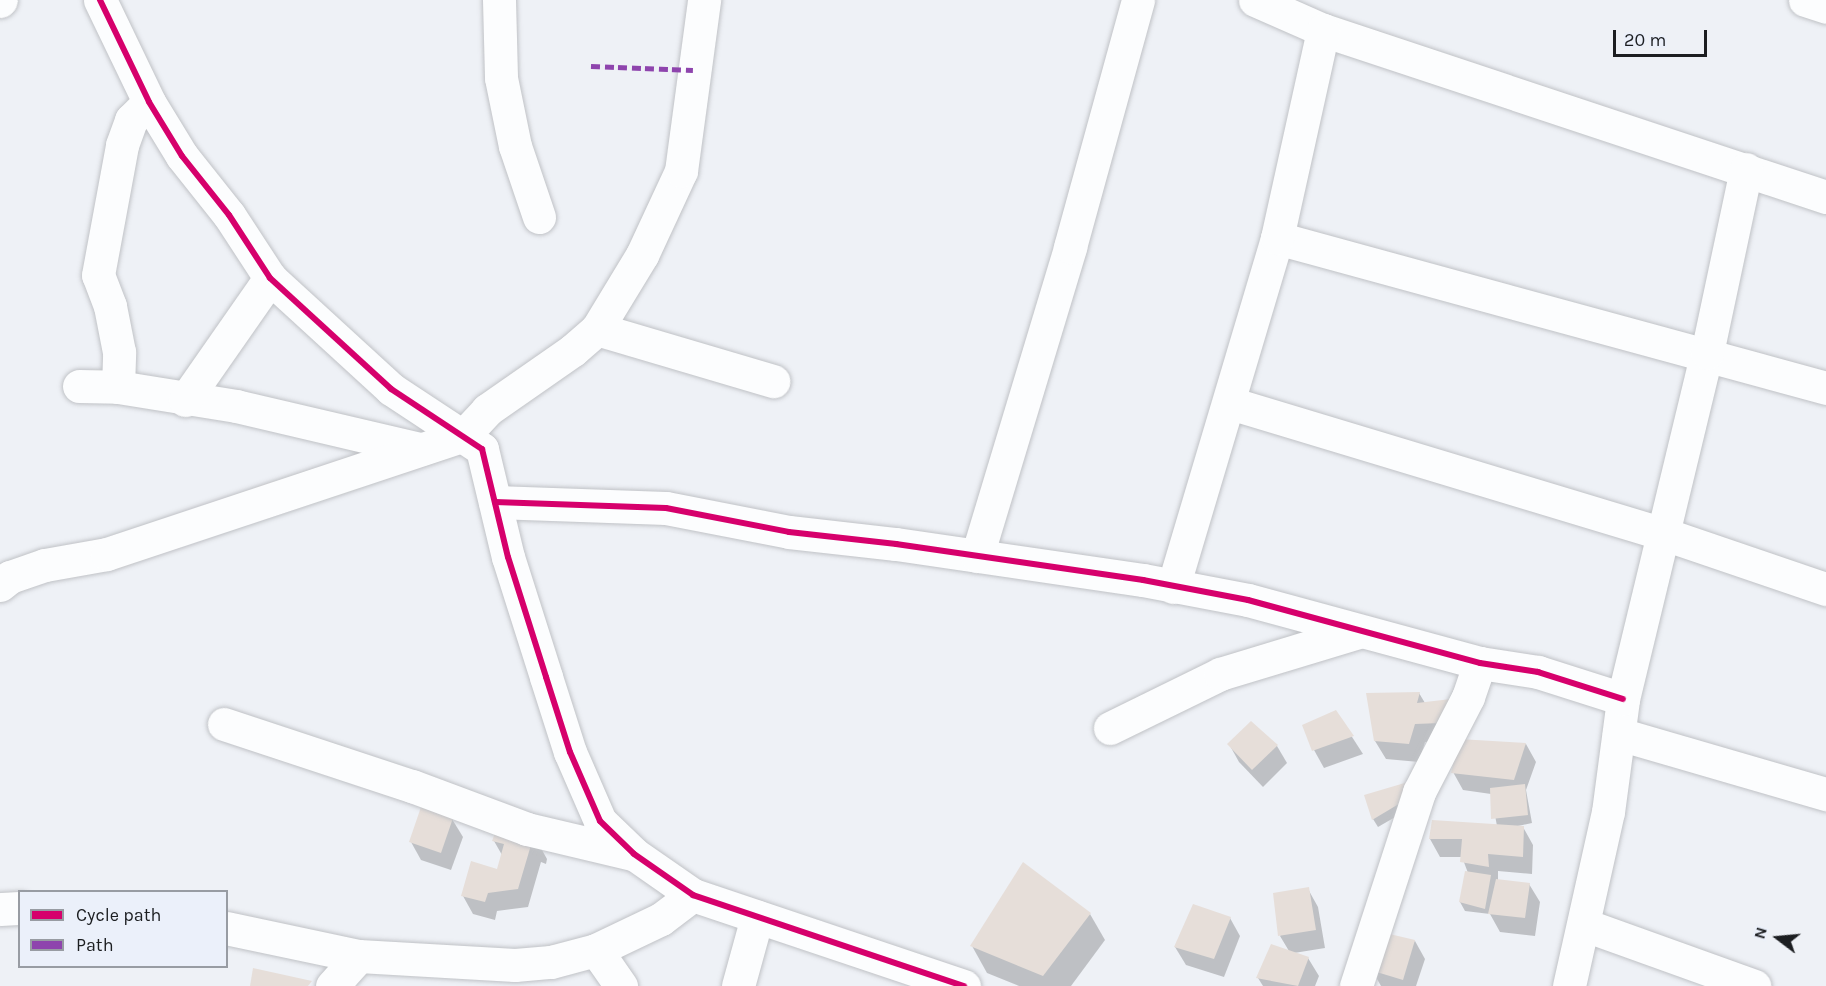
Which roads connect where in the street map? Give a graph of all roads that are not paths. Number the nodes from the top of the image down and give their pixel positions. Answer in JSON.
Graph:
{"nodes":[{"id":1,"x":100,"y":0,"type":"edge"},
{"id":2,"x":500,"y":0,"type":"edge"},
{"id":3,"x":704,"y":0,"type":"edge"},
{"id":4,"x":1138,"y":0,"type":"edge"},
{"id":5,"x":1805,"y":0,"type":"edge"},
{"id":6,"x":1274,"y":4,"type":"edge"},
{"id":7,"x":1826,"y":7,"type":"edge"},
{"id":8,"x":1323,"y":30,"type":"junction"},
{"id":9,"x":150,"y":102,"type":"junction"},
{"id":10,"x":1746,"y":169,"type":"junction"},
{"id":11,"x":1826,"y":197,"type":"edge"},
{"id":12,"x":540,"y":217,"type":"dead end"},
{"id":13,"x":1277,"y":238,"type":"junction"},
{"id":14,"x":270,"y":278,"type":"junction"},
{"id":15,"x":597,"y":329,"type":"junction"},
{"id":16,"x":1707,"y":353,"type":"junction"},
{"id":17,"x":773,"y":381,"type":"dead end"},
{"id":18,"x":80,"y":386,"type":"dead end"},
{"id":19,"x":118,"y":387,"type":"junction"},
{"id":20,"x":1826,"y":388,"type":"edge"},
{"id":21,"x":185,"y":400,"type":"junction"},
{"id":22,"x":1230,"y":404,"type":"junction"},
{"id":23,"x":464,"y":435,"type":"junction"},
{"id":24,"x":422,"y":449,"type":"junction"},
{"id":25,"x":495,"y":502,"type":"junction"},
{"id":26,"x":1664,"y":534,"type":"junction"},
{"id":27,"x":977,"y":556,"type":"junction"},
{"id":28,"x":0,"y":585,"type":"edge"},
{"id":29,"x":1173,"y":587,"type":"junction"},
{"id":30,"x":1826,"y":589,"type":"edge"},
{"id":31,"x":1358,"y":632,"type":"junction"},
{"id":32,"x":1480,"y":663,"type":"junction"},
{"id":33,"x":1623,"y":699,"type":"junction"},
{"id":34,"x":224,"y":724,"type":"dead end"},
{"id":35,"x":1110,"y":728,"type":"dead end"},
{"id":36,"x":1619,"y":734,"type":"junction"},
{"id":37,"x":1826,"y":794,"type":"edge"},
{"id":38,"x":634,"y":854,"type":"junction"},
{"id":39,"x":693,"y":895,"type":"junction"},
{"id":40,"x":18,"y":908,"type":"edge"},
{"id":41,"x":0,"y":909,"type":"edge"},
{"id":42,"x":757,"y":917,"type":"junction"},
{"id":43,"x":1585,"y":925,"type":"junction"},
{"id":44,"x":228,"y":928,"type":"edge"},
{"id":45,"x":597,"y":950,"type":"junction"},
{"id":46,"x":359,"y":956,"type":"junction"},
{"id":47,"x":332,"y":986,"type":"edge"},
{"id":48,"x":621,"y":986,"type":"edge"},
{"id":49,"x":738,"y":986,"type":"edge"},
{"id":50,"x":964,"y":986,"type":"edge"},
{"id":51,"x":1356,"y":986,"type":"edge"},
{"id":52,"x":1569,"y":986,"type":"edge"},
{"id":53,"x":1754,"y":986,"type":"edge"}],
"edges":[{"from":1,"to":9,"type":"street"},
{"from":2,"to":12,"type":"street"},
{"from":3,"to":15,"type":"street"},
{"from":4,"to":27,"type":"street"},
{"from":5,"to":7,"type":"street"},
{"from":6,"to":8,"type":"street"},
{"from":8,"to":10,"type":"street"},
{"from":8,"to":13,"type":"street"},
{"from":9,"to":14,"type":"street"},
{"from":9,"to":19,"type":"street"},
{"from":10,"to":11,"type":"street"},
{"from":10,"to":16,"type":"street"},
{"from":13,"to":16,"type":"street"},
{"from":13,"to":22,"type":"street"},
{"from":14,"to":21,"type":"street"},
{"from":14,"to":23,"type":"street"},
{"from":15,"to":17,"type":"street"},
{"from":15,"to":23,"type":"street"},
{"from":16,"to":20,"type":"street"},
{"from":16,"to":26,"type":"street"},
{"from":18,"to":19,"type":"street"},
{"from":19,"to":21,"type":"street"},
{"from":21,"to":24,"type":"street"},
{"from":22,"to":26,"type":"street"},
{"from":22,"to":29,"type":"street"},
{"from":23,"to":24,"type":"street"},
{"from":23,"to":25,"type":"street"},
{"from":24,"to":28,"type":"street"},
{"from":25,"to":27,"type":"street"},
{"from":25,"to":38,"type":"street"},
{"from":26,"to":30,"type":"street"},
{"from":26,"to":33,"type":"street"},
{"from":27,"to":29,"type":"street"},
{"from":29,"to":31,"type":"street"},
{"from":31,"to":32,"type":"street"},
{"from":31,"to":35,"type":"street"},
{"from":32,"to":33,"type":"street"},
{"from":32,"to":51,"type":"street"},
{"from":33,"to":36,"type":"street"},
{"from":34,"to":38,"type":"street"},
{"from":36,"to":37,"type":"street"},
{"from":36,"to":43,"type":"street"},
{"from":38,"to":39,"type":"street"},
{"from":39,"to":42,"type":"street"},
{"from":39,"to":45,"type":"street"},
{"from":40,"to":41,"type":"street"},
{"from":42,"to":49,"type":"street"},
{"from":42,"to":50,"type":"street"},
{"from":43,"to":52,"type":"street"},
{"from":43,"to":53,"type":"street"},
{"from":44,"to":46,"type":"street"},
{"from":45,"to":46,"type":"street"},
{"from":45,"to":48,"type":"street"},
{"from":46,"to":47,"type":"street"}]}
